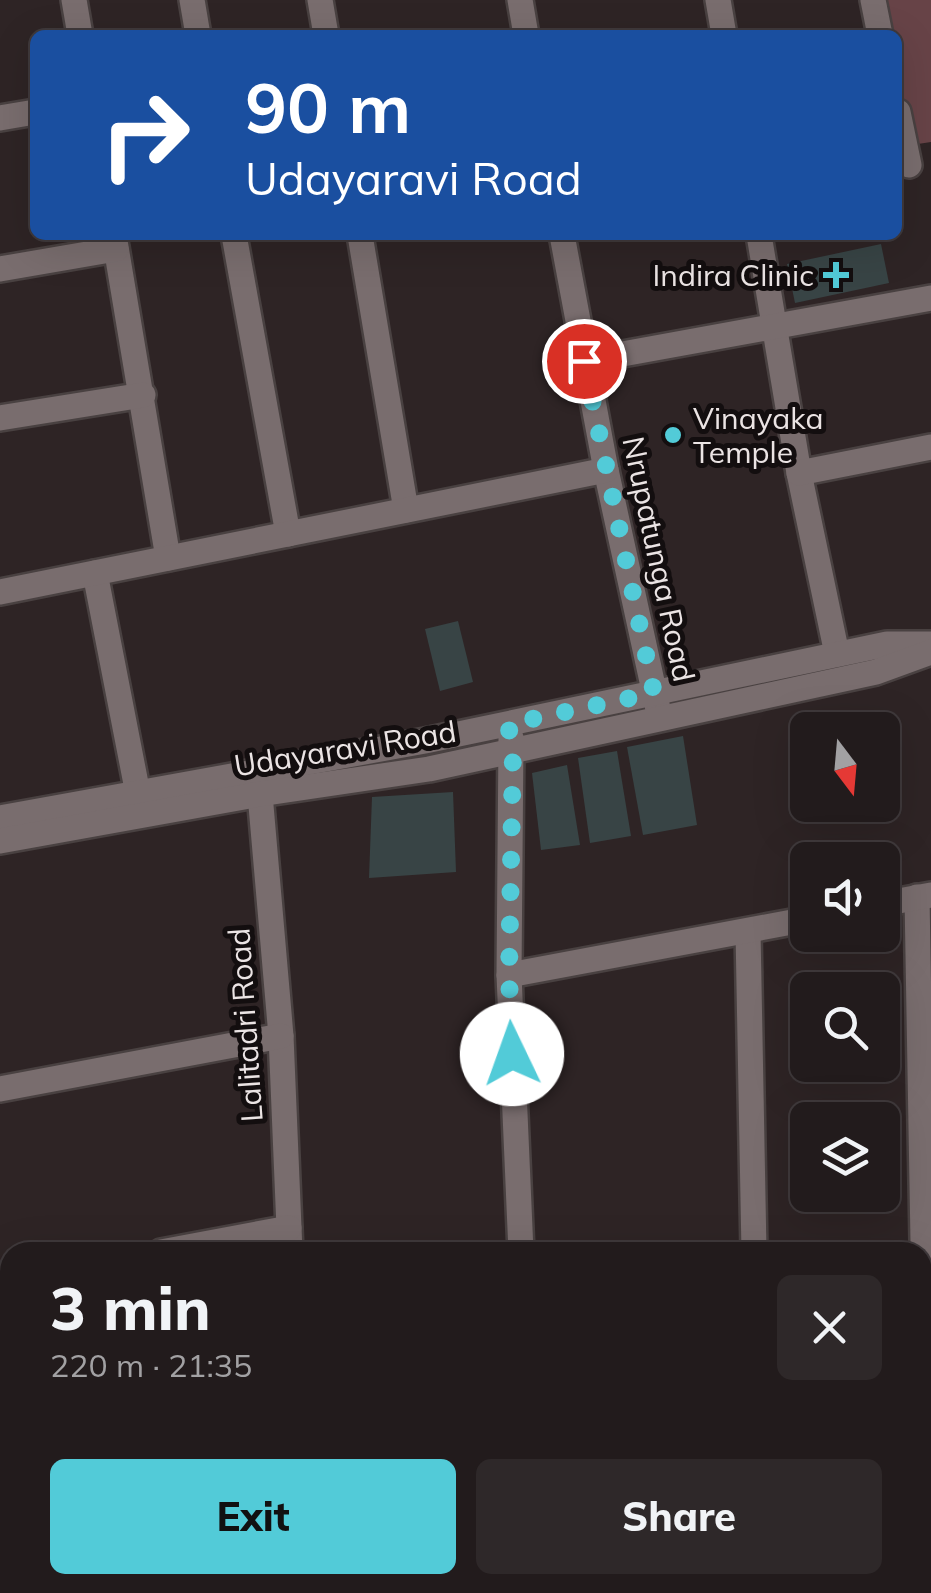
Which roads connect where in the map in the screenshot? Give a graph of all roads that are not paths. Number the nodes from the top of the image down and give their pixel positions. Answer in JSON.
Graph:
{"nodes":[{"id":1,"x":74,"y":0,"type":"edge"},
{"id":2,"x":192,"y":0,"type":"edge"},
{"id":3,"x":320,"y":0,"type":"edge"},
{"id":4,"x":520,"y":0,"type":"edge"},
{"id":5,"x":718,"y":0,"type":"edge"},
{"id":6,"x":872,"y":0,"type":"edge"},
{"id":7,"x":79,"y":30,"type":"edge"},
{"id":8,"x":197,"y":30,"type":"edge"},
{"id":9,"x":325,"y":30,"type":"edge"},
{"id":10,"x":525,"y":30,"type":"edge"},
{"id":11,"x":723,"y":30,"type":"edge"},
{"id":12,"x":879,"y":30,"type":"edge"},
{"id":13,"x":30,"y":113,"type":"edge"},
{"id":14,"x":0,"y":118,"type":"edge"},
{"id":15,"x":902,"y":126,"type":"edge"},
{"id":16,"x":913,"y":164,"type":"edge"},
{"id":17,"x":235,"y":240,"type":"edge"},
{"id":18,"x":361,"y":240,"type":"edge"},
{"id":19,"x":563,"y":240,"type":"edge"},
{"id":20,"x":760,"y":240,"type":"edge"},
{"id":21,"x":115,"y":242,"type":"edge"},
{"id":22,"x":0,"y":269,"type":"edge"},
{"id":23,"x":931,"y":298,"type":"edge"},
{"id":24,"x":775,"y":324,"type":"junction"},
{"id":25,"x":584,"y":361,"type":"junction"},
{"id":26,"x":142,"y":395,"type":"junction"},
{"id":27,"x":0,"y":418,"type":"edge"},
{"id":28,"x":931,"y":447,"type":"edge"},
{"id":29,"x":606,"y":470,"type":"junction"},
{"id":30,"x":800,"y":473,"type":"junction"},
{"id":31,"x":406,"y":510,"type":"junction"},
{"id":32,"x":288,"y":534,"type":"junction"},
{"id":33,"x":168,"y":558,"type":"junction"},
{"id":34,"x":95,"y":573,"type":"junction"},
{"id":35,"x":0,"y":592,"type":"edge"},
{"id":36,"x":931,"y":644,"type":"edge"},
{"id":37,"x":931,"y":652,"type":"edge"},
{"id":38,"x":837,"y":654,"type":"junction"},
{"id":39,"x":654,"y":693,"type":"junction"},
{"id":40,"x":660,"y":719,"type":"junction"},
{"id":41,"x":508,"y":724,"type":"junction"},
{"id":42,"x":513,"y":751,"type":"junction"},
{"id":43,"x":138,"y":794,"type":"junction"},
{"id":44,"x":260,"y":794,"type":"junction"},
{"id":45,"x":0,"y":818,"type":"edge"},
{"id":46,"x":0,"y":841,"type":"edge"},
{"id":47,"x":924,"y":896,"type":"edge"},
{"id":48,"x":790,"y":923,"type":"edge"},
{"id":49,"x":748,"y":931,"type":"junction"},
{"id":50,"x":509,"y":975,"type":"junction"},
{"id":51,"x":280,"y":1036,"type":"junction"},
{"id":52,"x":0,"y":1089,"type":"edge"},
{"id":53,"x":290,"y":1240,"type":"edge"},
{"id":54,"x":521,"y":1242,"type":"edge"},
{"id":55,"x":754,"y":1242,"type":"edge"},
{"id":56,"x":926,"y":1242,"type":"edge"}],
"edges":[{"from":1,"to":7,"type":"street"},
{"from":2,"to":8,"type":"street"},
{"from":3,"to":9,"type":"street"},
{"from":4,"to":10,"type":"street"},
{"from":5,"to":11,"type":"street"},
{"from":6,"to":12,"type":"street"},
{"from":13,"to":14,"type":"street"},
{"from":15,"to":16,"type":"street"},
{"from":17,"to":32,"type":"street"},
{"from":18,"to":31,"type":"street"},
{"from":19,"to":25,"type":"street","name":"Nrupatunga Road"},
{"from":20,"to":24,"type":"street"},
{"from":21,"to":22,"type":"street"},
{"from":21,"to":26,"type":"street"},
{"from":23,"to":24,"type":"street"},
{"from":24,"to":25,"type":"street"},
{"from":24,"to":30,"type":"street"},
{"from":25,"to":29,"type":"street","name":"Nrupatunga Road"},
{"from":26,"to":27,"type":"street"},
{"from":26,"to":33,"type":"street"},
{"from":28,"to":30,"type":"street"},
{"from":29,"to":31,"type":"street"},
{"from":29,"to":39,"type":"street","name":"Nrupatunga Road"},
{"from":30,"to":38,"type":"street"},
{"from":31,"to":32,"type":"street"},
{"from":32,"to":33,"type":"street"},
{"from":33,"to":34,"type":"street"},
{"from":34,"to":35,"type":"street"},
{"from":34,"to":43,"type":"street"},
{"from":36,"to":38,"type":"street","name":"Udayaravi Road"},
{"from":37,"to":40,"type":"street","name":"Udayaravi Road"},
{"from":38,"to":39,"type":"street","name":"Udayaravi Road"},
{"from":39,"to":40,"type":"street","name":"Nrupatunga Road"},
{"from":39,"to":41,"type":"street","name":"Udayaravi Road"},
{"from":40,"to":42,"type":"street","name":"Udayaravi Road"},
{"from":41,"to":42,"type":"street"},
{"from":41,"to":43,"type":"street","name":"Udayaravi Road"},
{"from":42,"to":44,"type":"street","name":"Udayaravi Road"},
{"from":42,"to":50,"type":"street"},
{"from":43,"to":45,"type":"street","name":"Udayaravi Road"},
{"from":44,"to":46,"type":"street","name":"Udayaravi Road"},
{"from":44,"to":51,"type":"street","name":"Lalitadri Road"},
{"from":47,"to":56,"type":"street"},
{"from":48,"to":49,"type":"street"},
{"from":49,"to":50,"type":"street"},
{"from":49,"to":55,"type":"street"},
{"from":50,"to":54,"type":"street"},
{"from":51,"to":52,"type":"street"},
{"from":51,"to":53,"type":"street","name":"Lalitadri Road"}]}
